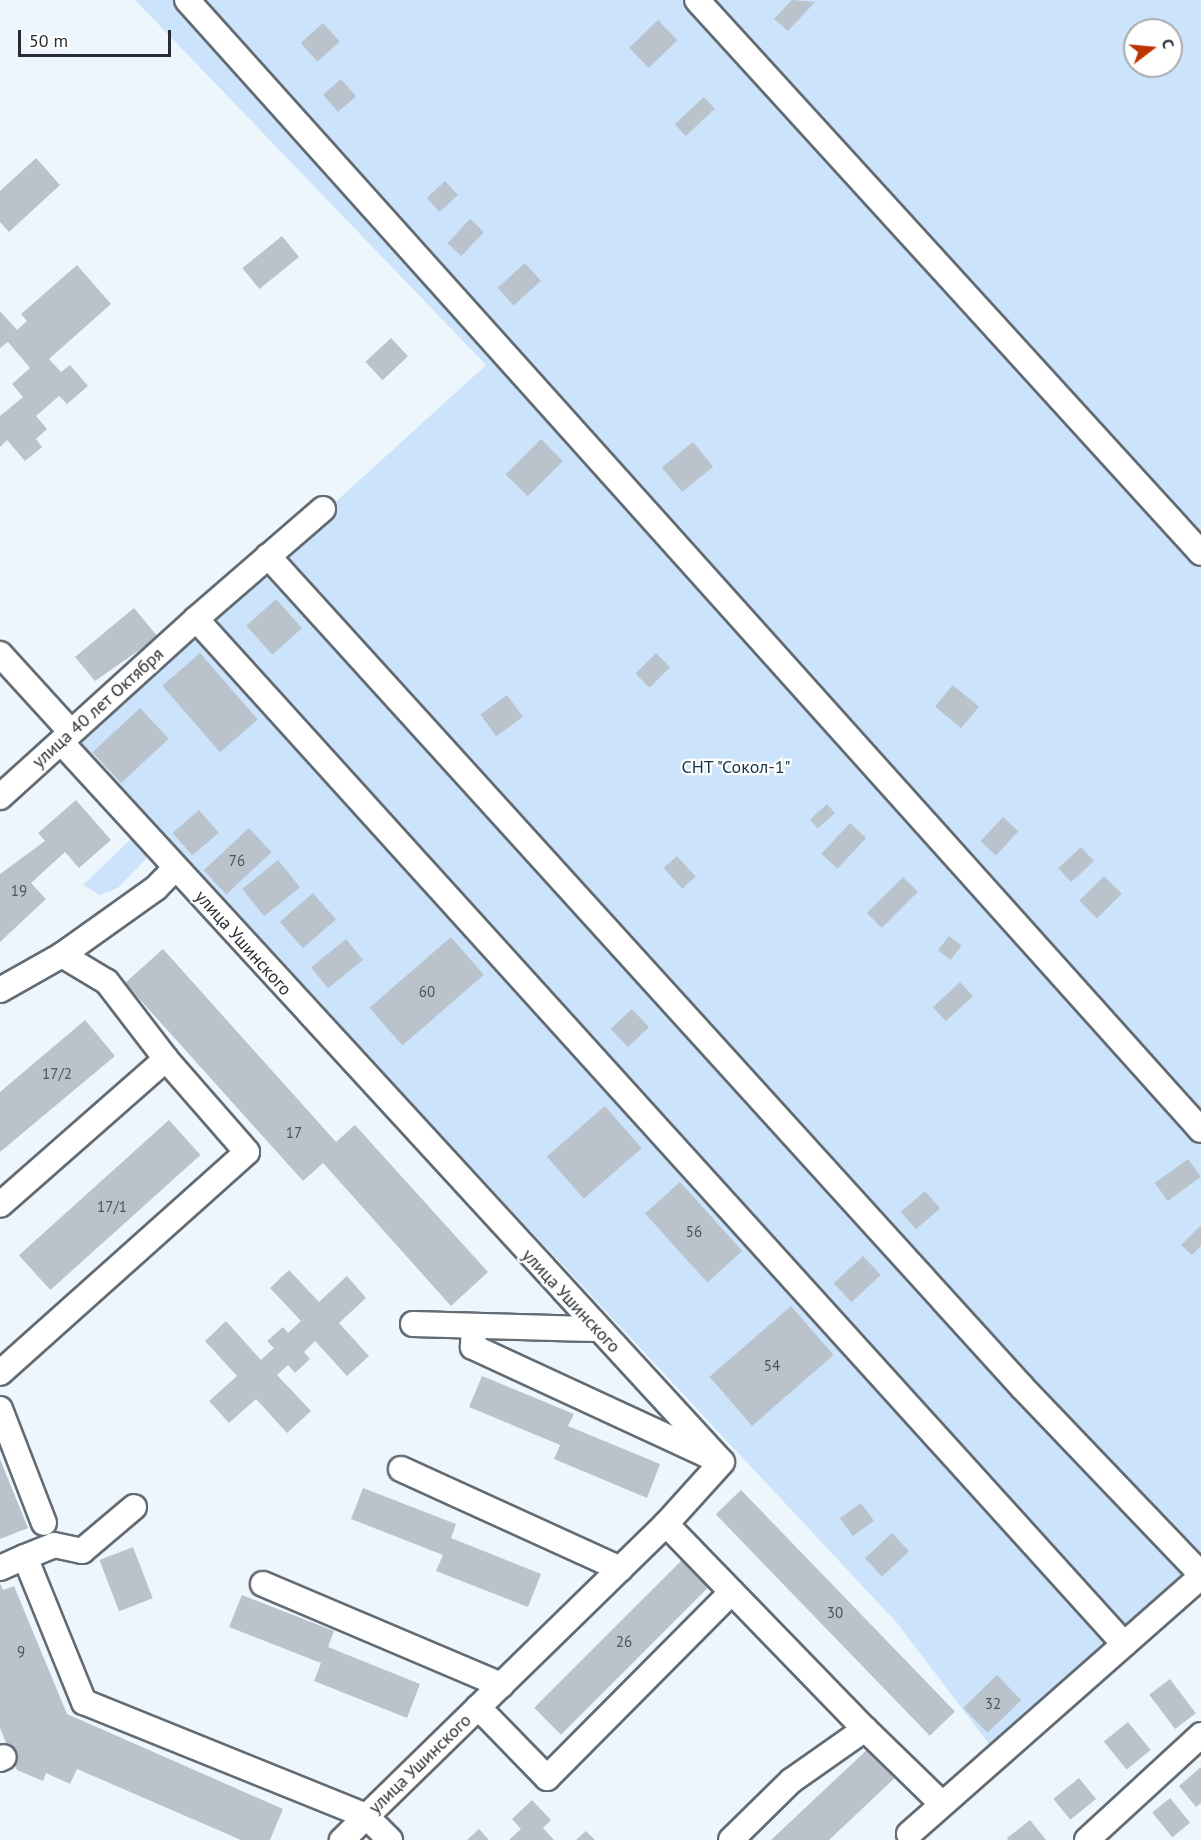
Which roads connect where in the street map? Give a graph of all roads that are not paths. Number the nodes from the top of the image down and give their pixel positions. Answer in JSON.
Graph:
{"nodes":[{"id":1,"x":187,"y":0,"type":"edge"},
{"id":2,"x":697,"y":0,"type":"edge"},
{"id":3,"x":322,"y":508,"type":"dead end"},
{"id":4,"x":1201,"y":553,"type":"edge"},
{"id":5,"x":268,"y":556,"type":"junction"},
{"id":6,"x":196,"y":619,"type":"junction"},
{"id":7,"x":0,"y":654,"type":"edge"},
{"id":8,"x":66,"y":737,"type":"junction"},
{"id":9,"x":0,"y":797,"type":"edge"},
{"id":10,"x":175,"y":868,"type":"junction"},
{"id":11,"x":62,"y":955,"type":"junction"},
{"id":12,"x":0,"y":990,"type":"edge"},
{"id":13,"x":166,"y":1059,"type":"junction"},
{"id":14,"x":1201,"y":1130,"type":"edge"},
{"id":15,"x":0,"y":1205,"type":"edge"},
{"id":16,"x":413,"y":1324,"type":"dead end"},
{"id":17,"x":474,"y":1326,"type":"junction"},
{"id":18,"x":596,"y":1329,"type":"junction"},
{"id":19,"x":0,"y":1373,"type":"edge"},
{"id":20,"x":0,"y":1409,"type":"edge"},
{"id":21,"x":722,"y":1462,"type":"junction"},
{"id":22,"x":401,"y":1469,"type":"dead end"},
{"id":23,"x":134,"y":1508,"type":"dead end"},
{"id":24,"x":44,"y":1523,"type":"dead end"},
{"id":25,"x":666,"y":1524,"type":"junction"},
{"id":26,"x":25,"y":1557,"type":"junction"},
{"id":27,"x":0,"y":1568,"type":"edge"},
{"id":28,"x":620,"y":1569,"type":"junction"},
{"id":29,"x":1201,"y":1575,"type":"edge"},
{"id":30,"x":263,"y":1584,"type":"dead end"},
{"id":31,"x":732,"y":1592,"type":"junction"},
{"id":32,"x":1124,"y":1644,"type":"junction"},
{"id":33,"x":501,"y":1684,"type":"junction"},
{"id":34,"x":478,"y":1707,"type":"junction"},
{"id":35,"x":865,"y":1729,"type":"junction"},
{"id":36,"x":1201,"y":1735,"type":"edge"},
{"id":37,"x":942,"y":1804,"type":"junction"},
{"id":38,"x":366,"y":1816,"type":"junction"},
{"id":39,"x":909,"y":1834,"type":"dead end"},
{"id":40,"x":342,"y":1840,"type":"edge"},
{"id":41,"x":390,"y":1840,"type":"edge"},
{"id":42,"x":731,"y":1840,"type":"edge"},
{"id":43,"x":1088,"y":1840,"type":"edge"}],
"edges":[{"from":1,"to":14,"type":"street"},
{"from":2,"to":4,"type":"street"},
{"from":3,"to":5,"type":"street","name":"улица 40 лет Октября"},
{"from":5,"to":6,"type":"street","name":"улица 40 лет Октября"},
{"from":5,"to":29,"type":"street"},
{"from":6,"to":8,"type":"street","name":"улица 40 лет Октября"},
{"from":6,"to":32,"type":"street"},
{"from":7,"to":8,"type":"street","name":"улица Ушинского"},
{"from":8,"to":9,"type":"street","name":"улица 40 лет Октября"},
{"from":8,"to":10,"type":"street","name":"улица Ушинского"},
{"from":10,"to":11,"type":"street"},
{"from":10,"to":18,"type":"street","name":"улица Ушинского"},
{"from":11,"to":12,"type":"street"},
{"from":11,"to":13,"type":"street"},
{"from":13,"to":15,"type":"street"},
{"from":13,"to":19,"type":"street"},
{"from":16,"to":17,"type":"street"},
{"from":17,"to":18,"type":"street"},
{"from":17,"to":21,"type":"street"},
{"from":18,"to":21,"type":"street","name":"улица Ушинского"},
{"from":20,"to":24,"type":"street"},
{"from":21,"to":25,"type":"street","name":"улица Ушинского"},
{"from":22,"to":28,"type":"street"},
{"from":23,"to":26,"type":"street"},
{"from":25,"to":28,"type":"street","name":"улица Ушинского"},
{"from":25,"to":31,"type":"street"},
{"from":26,"to":27,"type":"street"},
{"from":26,"to":38,"type":"street"},
{"from":28,"to":33,"type":"street","name":"улица Ушинского"},
{"from":29,"to":32,"type":"street"},
{"from":30,"to":33,"type":"street"},
{"from":31,"to":34,"type":"street"},
{"from":31,"to":35,"type":"street"},
{"from":32,"to":37,"type":"street"},
{"from":33,"to":34,"type":"street","name":"улица Ушинского"},
{"from":34,"to":38,"type":"street","name":"улица Ушинского"},
{"from":35,"to":37,"type":"street"},
{"from":35,"to":42,"type":"street"},
{"from":36,"to":43,"type":"street"},
{"from":37,"to":39,"type":"street"},
{"from":38,"to":40,"type":"street","name":"улица Ушинского"},
{"from":38,"to":41,"type":"street"}]}
